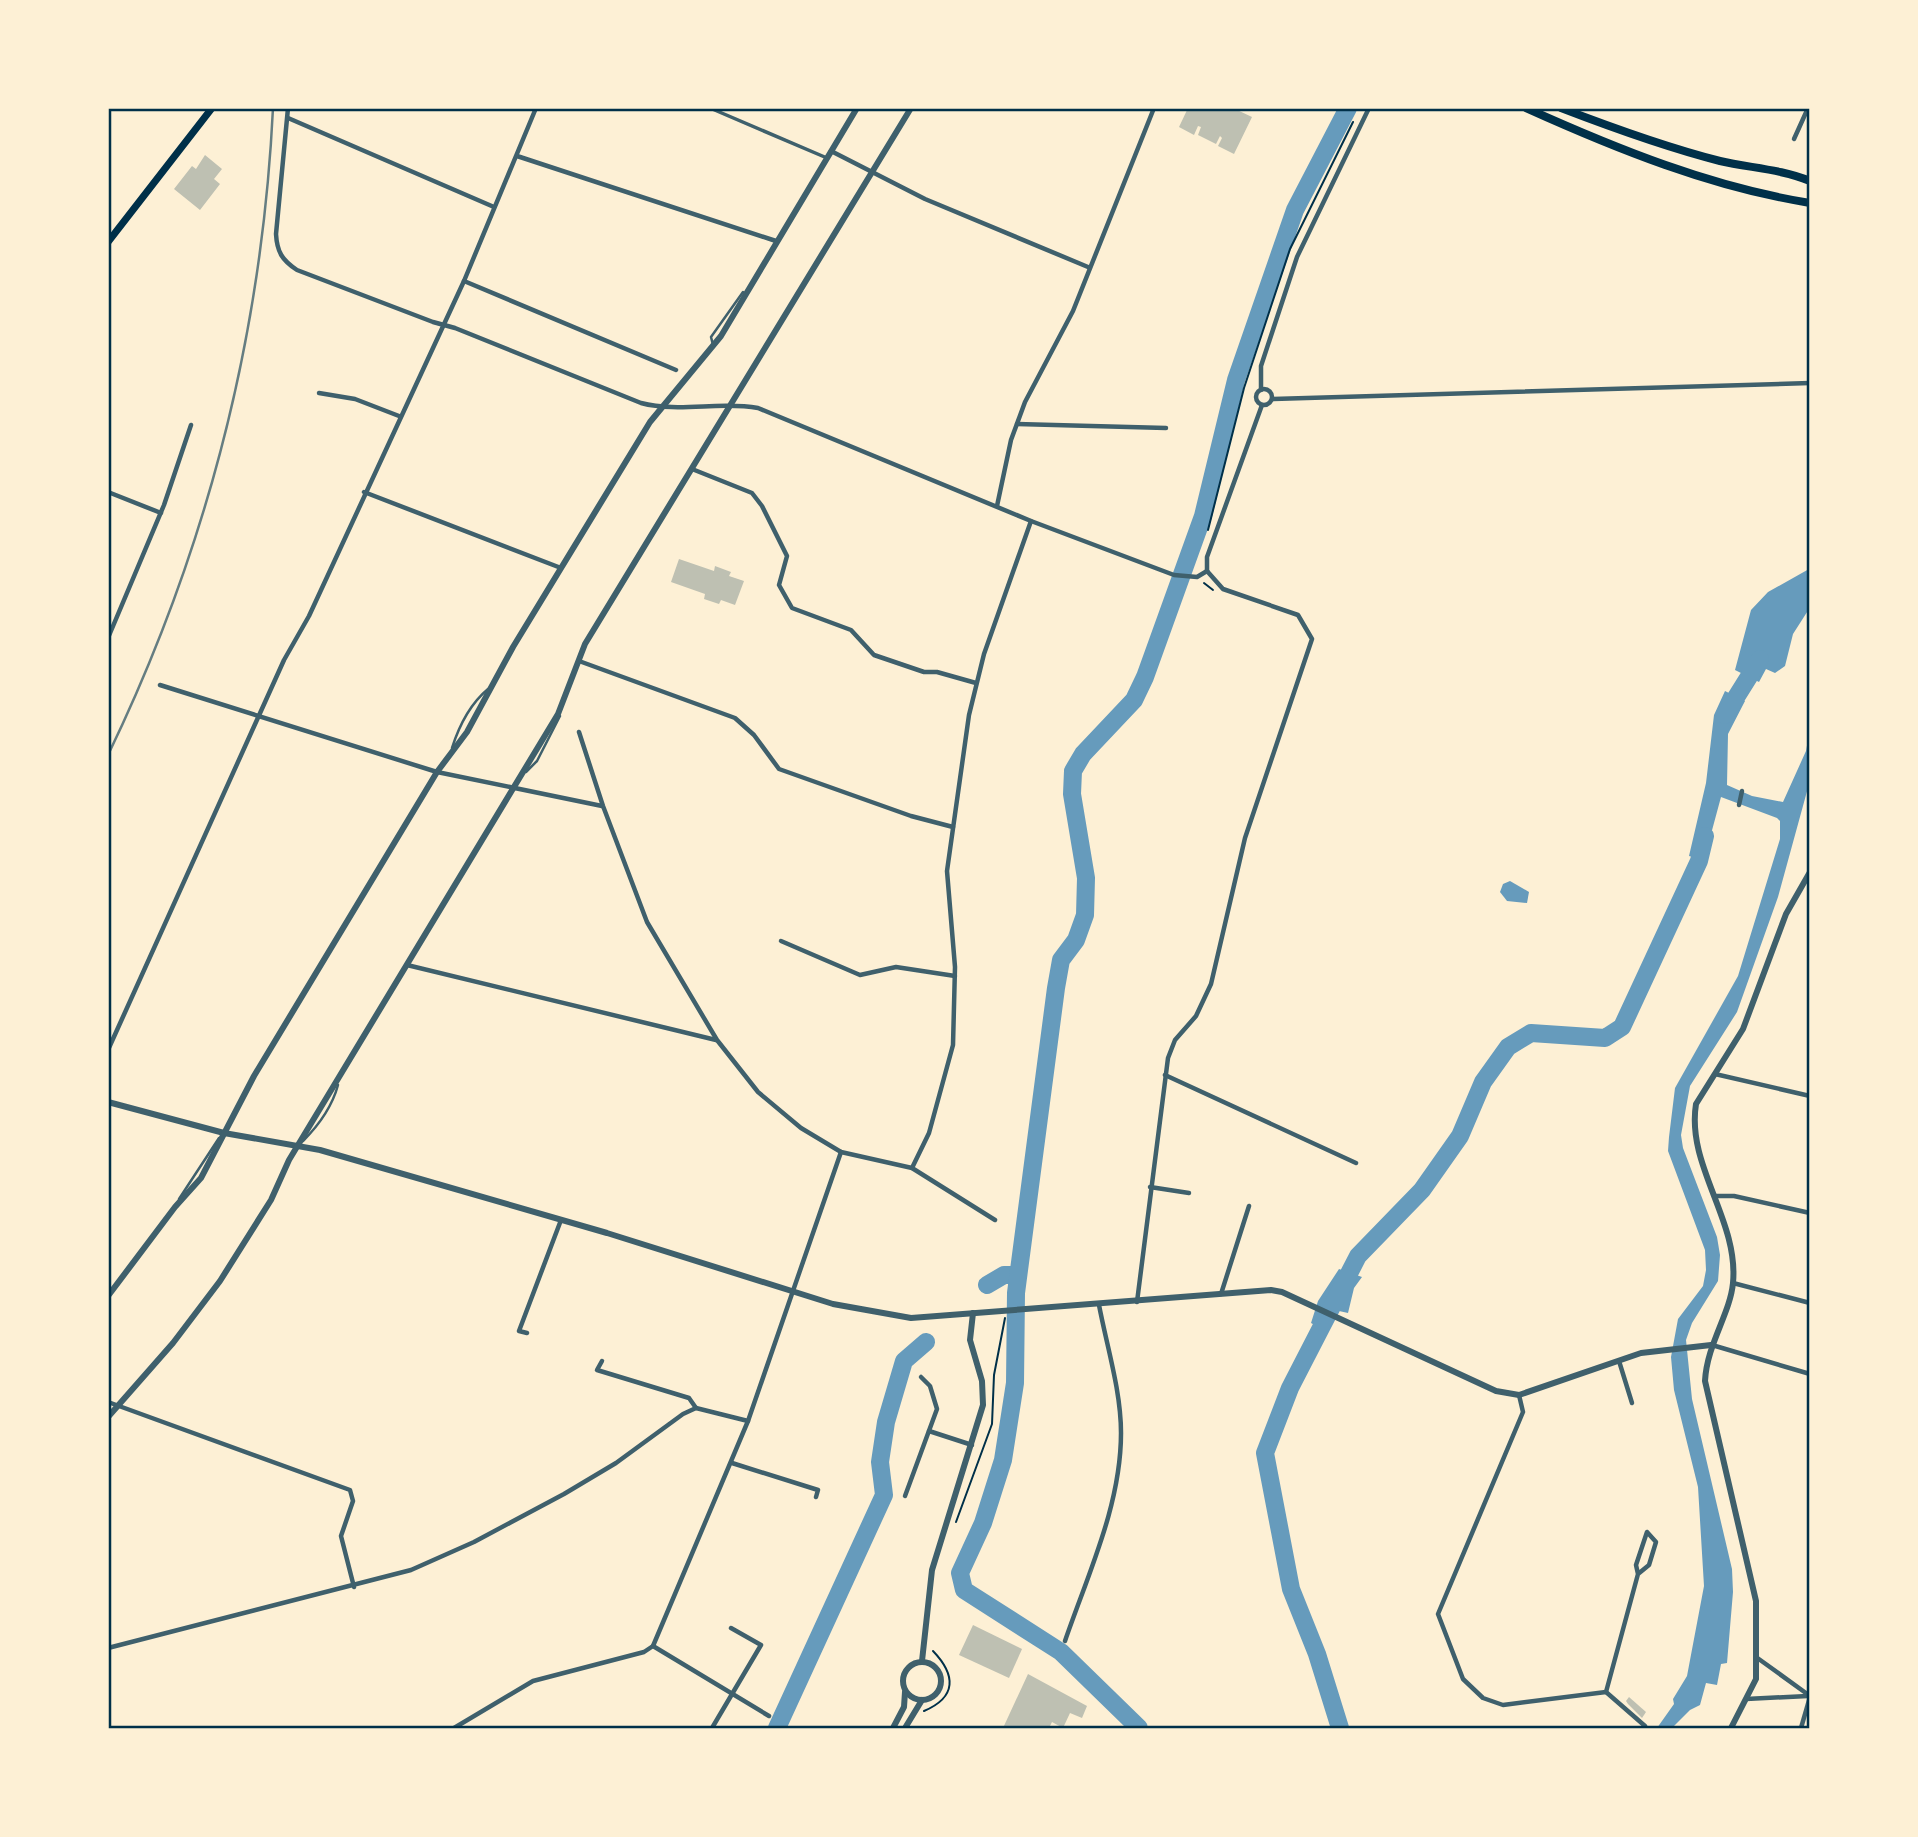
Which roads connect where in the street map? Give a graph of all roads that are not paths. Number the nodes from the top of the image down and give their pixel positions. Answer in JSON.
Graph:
{"nodes":[{"id":1,"x":212,"y":108,"type":"edge"},
{"id":2,"x":288,"y":108,"type":"edge"},
{"id":3,"x":536,"y":108,"type":"edge"},
{"id":4,"x":710,"y":108,"type":"edge"},
{"id":5,"x":857,"y":108,"type":"edge"},
{"id":6,"x":911,"y":108,"type":"edge"},
{"id":7,"x":1154,"y":108,"type":"edge"},
{"id":8,"x":1369,"y":108,"type":"edge"},
{"id":9,"x":1526,"y":108,"type":"edge"},
{"id":10,"x":1560,"y":108,"type":"edge"},
{"id":11,"x":1808,"y":108,"type":"edge"},
{"id":12,"x":288,"y":118,"type":"junction"},
{"id":13,"x":1794,"y":139,"type":"dead end"},
{"id":14,"x":831,"y":151,"type":"junction"},
{"id":15,"x":517,"y":156,"type":"junction"},
{"id":16,"x":827,"y":158,"type":"junction"},
{"id":17,"x":871,"y":174,"type":"junction"},
{"id":18,"x":1810,"y":181,"type":"edge"},
{"id":19,"x":1810,"y":203,"type":"edge"},
{"id":20,"x":494,"y":207,"type":"junction"},
{"id":21,"x":776,"y":241,"type":"junction"},
{"id":22,"x":108,"y":242,"type":"edge"},
{"id":23,"x":1088,"y":267,"type":"junction"},
{"id":24,"x":464,"y":281,"type":"junction"},
{"id":25,"x":443,"y":324,"type":"junction"},
{"id":26,"x":676,"y":370,"type":"dead end"},
{"id":27,"x":1810,"y":383,"type":"edge"},
{"id":28,"x":1261,"y":390,"type":"junction"},
{"id":29,"x":318,"y":393,"type":"dead end"},
{"id":30,"x":1273,"y":399,"type":"junction"},
{"id":31,"x":731,"y":405,"type":"junction"},
{"id":32,"x":1262,"y":405,"type":"junction"},
{"id":33,"x":660,"y":408,"type":"junction"},
{"id":34,"x":399,"y":416,"type":"junction"},
{"id":35,"x":1017,"y":424,"type":"junction"},
{"id":36,"x":191,"y":425,"type":"dead end"},
{"id":37,"x":1166,"y":428,"type":"dead end"},
{"id":38,"x":692,"y":469,"type":"junction"},
{"id":39,"x":108,"y":492,"type":"edge"},
{"id":40,"x":364,"y":492,"type":"junction"},
{"id":41,"x":996,"y":506,"type":"junction"},
{"id":42,"x":161,"y":513,"type":"junction"},
{"id":43,"x":1031,"y":521,"type":"junction"},
{"id":44,"x":561,"y":568,"type":"junction"},
{"id":45,"x":1207,"y":571,"type":"junction"},
{"id":46,"x":108,"y":638,"type":"edge"},
{"id":47,"x":579,"y":660,"type":"junction"},
{"id":48,"x":976,"y":683,"type":"junction"},
{"id":49,"x":160,"y":685,"type":"dead end"},
{"id":50,"x":262,"y":715,"type":"junction"},
{"id":51,"x":579,"y":732,"type":"dead end"},
{"id":52,"x":437,"y":772,"type":"junction"},
{"id":53,"x":515,"y":788,"type":"junction"},
{"id":54,"x":1742,"y":791,"type":"dead end"},
{"id":55,"x":1738,"y":805,"type":"dead end"},
{"id":56,"x":603,"y":806,"type":"junction"},
{"id":57,"x":953,"y":827,"type":"junction"},
{"id":58,"x":1810,"y":872,"type":"edge"},
{"id":59,"x":781,"y":941,"type":"dead end"},
{"id":60,"x":407,"y":965,"type":"junction"},
{"id":61,"x":955,"y":976,"type":"junction"},
{"id":62,"x":717,"y":1040,"type":"junction"},
{"id":63,"x":108,"y":1050,"type":"edge"},
{"id":64,"x":1165,"y":1074,"type":"junction"},
{"id":65,"x":1715,"y":1074,"type":"junction"},
{"id":66,"x":1810,"y":1096,"type":"edge"},
{"id":67,"x":108,"y":1102,"type":"edge"},
{"id":68,"x":224,"y":1133,"type":"junction"},
{"id":69,"x":299,"y":1145,"type":"junction"},
{"id":70,"x":841,"y":1152,"type":"junction"},
{"id":71,"x":1356,"y":1163,"type":"dead end"},
{"id":72,"x":912,"y":1168,"type":"junction"},
{"id":73,"x":1150,"y":1187,"type":"junction"},
{"id":74,"x":1189,"y":1193,"type":"dead end"},
{"id":75,"x":1715,"y":1196,"type":"junction"},
{"id":76,"x":1249,"y":1206,"type":"dead end"},
{"id":77,"x":175,"y":1207,"type":"junction"},
{"id":78,"x":1810,"y":1213,"type":"edge"},
{"id":79,"x":561,"y":1220,"type":"junction"},
{"id":80,"x":995,"y":1220,"type":"dead end"},
{"id":81,"x":1733,"y":1283,"type":"junction"},
{"id":82,"x":794,"y":1292,"type":"junction"},
{"id":83,"x":1221,"y":1295,"type":"junction"},
{"id":84,"x":108,"y":1296,"type":"edge"},
{"id":85,"x":1137,"y":1302,"type":"junction"},
{"id":86,"x":1810,"y":1303,"type":"edge"},
{"id":87,"x":1099,"y":1305,"type":"junction"},
{"id":88,"x":973,"y":1313,"type":"junction"},
{"id":89,"x":527,"y":1333,"type":"dead end"},
{"id":90,"x":1711,"y":1345,"type":"junction"},
{"id":91,"x":602,"y":1361,"type":"dead end"},
{"id":92,"x":1619,"y":1361,"type":"junction"},
{"id":93,"x":1810,"y":1374,"type":"edge"},
{"id":94,"x":921,"y":1377,"type":"dead end"},
{"id":95,"x":1519,"y":1395,"type":"junction"},
{"id":96,"x":108,"y":1402,"type":"edge"},
{"id":97,"x":1632,"y":1403,"type":"dead end"},
{"id":98,"x":118,"y":1406,"type":"junction"},
{"id":99,"x":696,"y":1408,"type":"junction"},
{"id":100,"x":108,"y":1417,"type":"edge"},
{"id":101,"x":748,"y":1421,"type":"junction"},
{"id":102,"x":929,"y":1431,"type":"junction"},
{"id":103,"x":972,"y":1446,"type":"junction"},
{"id":104,"x":732,"y":1463,"type":"junction"},
{"id":105,"x":905,"y":1496,"type":"dead end"},
{"id":106,"x":816,"y":1497,"type":"dead end"},
{"id":107,"x":1638,"y":1574,"type":"junction"},
{"id":108,"x":354,"y":1587,"type":"junction"},
{"id":109,"x":731,"y":1628,"type":"dead end"},
{"id":110,"x":1065,"y":1641,"type":"dead end"},
{"id":111,"x":653,"y":1646,"type":"junction"},
{"id":112,"x":108,"y":1648,"type":"edge"},
{"id":113,"x":1756,"y":1657,"type":"junction"},
{"id":114,"x":922,"y":1661,"type":"junction"},
{"id":115,"x":905,"y":1690,"type":"junction"},
{"id":116,"x":1606,"y":1692,"type":"junction"},
{"id":117,"x":734,"y":1693,"type":"junction"},
{"id":118,"x":1810,"y":1696,"type":"edge"},
{"id":119,"x":1746,"y":1699,"type":"junction"},
{"id":120,"x":922,"y":1700,"type":"junction"},
{"id":121,"x":769,"y":1716,"type":"dead end"},
{"id":122,"x":1645,"y":1726,"type":"dead end"},
{"id":123,"x":454,"y":1728,"type":"edge"},
{"id":124,"x":712,"y":1728,"type":"edge"},
{"id":125,"x":893,"y":1728,"type":"edge"},
{"id":126,"x":905,"y":1728,"type":"edge"},
{"id":127,"x":1731,"y":1728,"type":"edge"},
{"id":128,"x":1801,"y":1728,"type":"edge"}],
"edges":[{"from":1,"to":22,"type":"main road"},
{"from":2,"to":12,"type":"street"},
{"from":3,"to":15,"type":"street"},
{"from":4,"to":16,"type":"street"},
{"from":5,"to":14,"type":"street"},
{"from":6,"to":17,"type":"street"},
{"from":7,"to":23,"type":"street"},
{"from":8,"to":28,"type":"street"},
{"from":9,"to":19,"type":"main road"},
{"from":10,"to":18,"type":"main road"},
{"from":11,"to":13,"type":"street"},
{"from":12,"to":20,"type":"street"},
{"from":12,"to":25,"type":"street"},
{"from":14,"to":16,"type":"street"},
{"from":14,"to":17,"type":"street"},
{"from":15,"to":20,"type":"street"},
{"from":15,"to":21,"type":"street"},
{"from":16,"to":21,"type":"street"},
{"from":17,"to":23,"type":"street"},
{"from":17,"to":31,"type":"street"},
{"from":20,"to":24,"type":"street"},
{"from":21,"to":33,"type":"street"},
{"from":23,"to":35,"type":"street"},
{"from":24,"to":25,"type":"street"},
{"from":24,"to":26,"type":"street"},
{"from":25,"to":33,"type":"street"},
{"from":25,"to":34,"type":"street"},
{"from":27,"to":30,"type":"street"},
{"from":28,"to":30,"type":"street"},
{"from":28,"to":32,"type":"street"},
{"from":29,"to":34,"type":"street"},
{"from":30,"to":32,"type":"street"},
{"from":31,"to":33,"type":"street"},
{"from":31,"to":38,"type":"street"},
{"from":31,"to":41,"type":"street"},
{"from":32,"to":45,"type":"street"},
{"from":33,"to":44,"type":"street"},
{"from":34,"to":40,"type":"street"},
{"from":35,"to":37,"type":"street"},
{"from":35,"to":41,"type":"street"},
{"from":36,"to":42,"type":"street"},
{"from":38,"to":47,"type":"street"},
{"from":38,"to":48,"type":"street"},
{"from":39,"to":42,"type":"street"},
{"from":40,"to":44,"type":"street"},
{"from":40,"to":50,"type":"street"},
{"from":41,"to":43,"type":"street"},
{"from":42,"to":46,"type":"street"},
{"from":43,"to":45,"type":"street"},
{"from":43,"to":48,"type":"street"},
{"from":44,"to":52,"type":"street"},
{"from":45,"to":64,"type":"street"},
{"from":47,"to":53,"type":"street"},
{"from":47,"to":57,"type":"street"},
{"from":48,"to":57,"type":"street"},
{"from":49,"to":50,"type":"street"},
{"from":50,"to":52,"type":"street"},
{"from":50,"to":63,"type":"street"},
{"from":51,"to":56,"type":"street"},
{"from":52,"to":53,"type":"street"},
{"from":52,"to":68,"type":"street"},
{"from":53,"to":56,"type":"street"},
{"from":53,"to":60,"type":"street"},
{"from":54,"to":55,"type":"street"},
{"from":56,"to":62,"type":"street"},
{"from":57,"to":61,"type":"street"},
{"from":58,"to":65,"type":"street"},
{"from":59,"to":61,"type":"street"},
{"from":60,"to":62,"type":"street"},
{"from":60,"to":69,"type":"street"},
{"from":61,"to":72,"type":"street"},
{"from":62,"to":70,"type":"street"},
{"from":64,"to":71,"type":"street"},
{"from":64,"to":73,"type":"street"},
{"from":65,"to":66,"type":"street"},
{"from":65,"to":75,"type":"street"},
{"from":67,"to":68,"type":"street"},
{"from":68,"to":69,"type":"street"},
{"from":68,"to":77,"type":"lane"},
{"from":68,"to":77,"type":"street"},
{"from":69,"to":79,"type":"street"},
{"from":69,"to":98,"type":"street"},
{"from":70,"to":72,"type":"street"},
{"from":70,"to":82,"type":"street"},
{"from":72,"to":80,"type":"street"},
{"from":73,"to":74,"type":"street"},
{"from":73,"to":85,"type":"street"},
{"from":75,"to":78,"type":"street"},
{"from":75,"to":81,"type":"street"},
{"from":76,"to":83,"type":"street"},
{"from":77,"to":84,"type":"street"},
{"from":79,"to":82,"type":"street"},
{"from":79,"to":89,"type":"street"},
{"from":81,"to":86,"type":"street"},
{"from":81,"to":90,"type":"street"},
{"from":82,"to":88,"type":"street"},
{"from":82,"to":101,"type":"street"},
{"from":83,"to":85,"type":"street"},
{"from":83,"to":95,"type":"street"},
{"from":85,"to":87,"type":"street"},
{"from":87,"to":88,"type":"street"},
{"from":87,"to":110,"type":"street"},
{"from":88,"to":103,"type":"street"},
{"from":90,"to":92,"type":"street"},
{"from":90,"to":93,"type":"street"},
{"from":90,"to":113,"type":"street"},
{"from":91,"to":99,"type":"street"},
{"from":92,"to":95,"type":"street"},
{"from":92,"to":97,"type":"street"},
{"from":94,"to":102,"type":"street"},
{"from":95,"to":116,"type":"street"},
{"from":96,"to":98,"type":"street"},
{"from":98,"to":100,"type":"street"},
{"from":98,"to":108,"type":"street"},
{"from":99,"to":101,"type":"street"},
{"from":99,"to":108,"type":"street"},
{"from":101,"to":104,"type":"street"},
{"from":102,"to":103,"type":"street"},
{"from":102,"to":105,"type":"street"},
{"from":103,"to":114,"type":"street"},
{"from":104,"to":106,"type":"street"},
{"from":104,"to":111,"type":"street"},
{"from":107,"to":107,"type":"street"},
{"from":107,"to":116,"type":"street"},
{"from":108,"to":112,"type":"street"},
{"from":109,"to":117,"type":"street"},
{"from":111,"to":117,"type":"street"},
{"from":111,"to":123,"type":"street"},
{"from":113,"to":118,"type":"street"},
{"from":113,"to":119,"type":"street"},
{"from":114,"to":115,"type":"street"},
{"from":114,"to":120,"type":"street"},
{"from":115,"to":120,"type":"street"},
{"from":115,"to":125,"type":"street"},
{"from":116,"to":122,"type":"street"},
{"from":117,"to":121,"type":"street"},
{"from":117,"to":124,"type":"street"},
{"from":118,"to":119,"type":"street"},
{"from":118,"to":128,"type":"street"},
{"from":119,"to":127,"type":"street"},
{"from":120,"to":126,"type":"street"}]}
